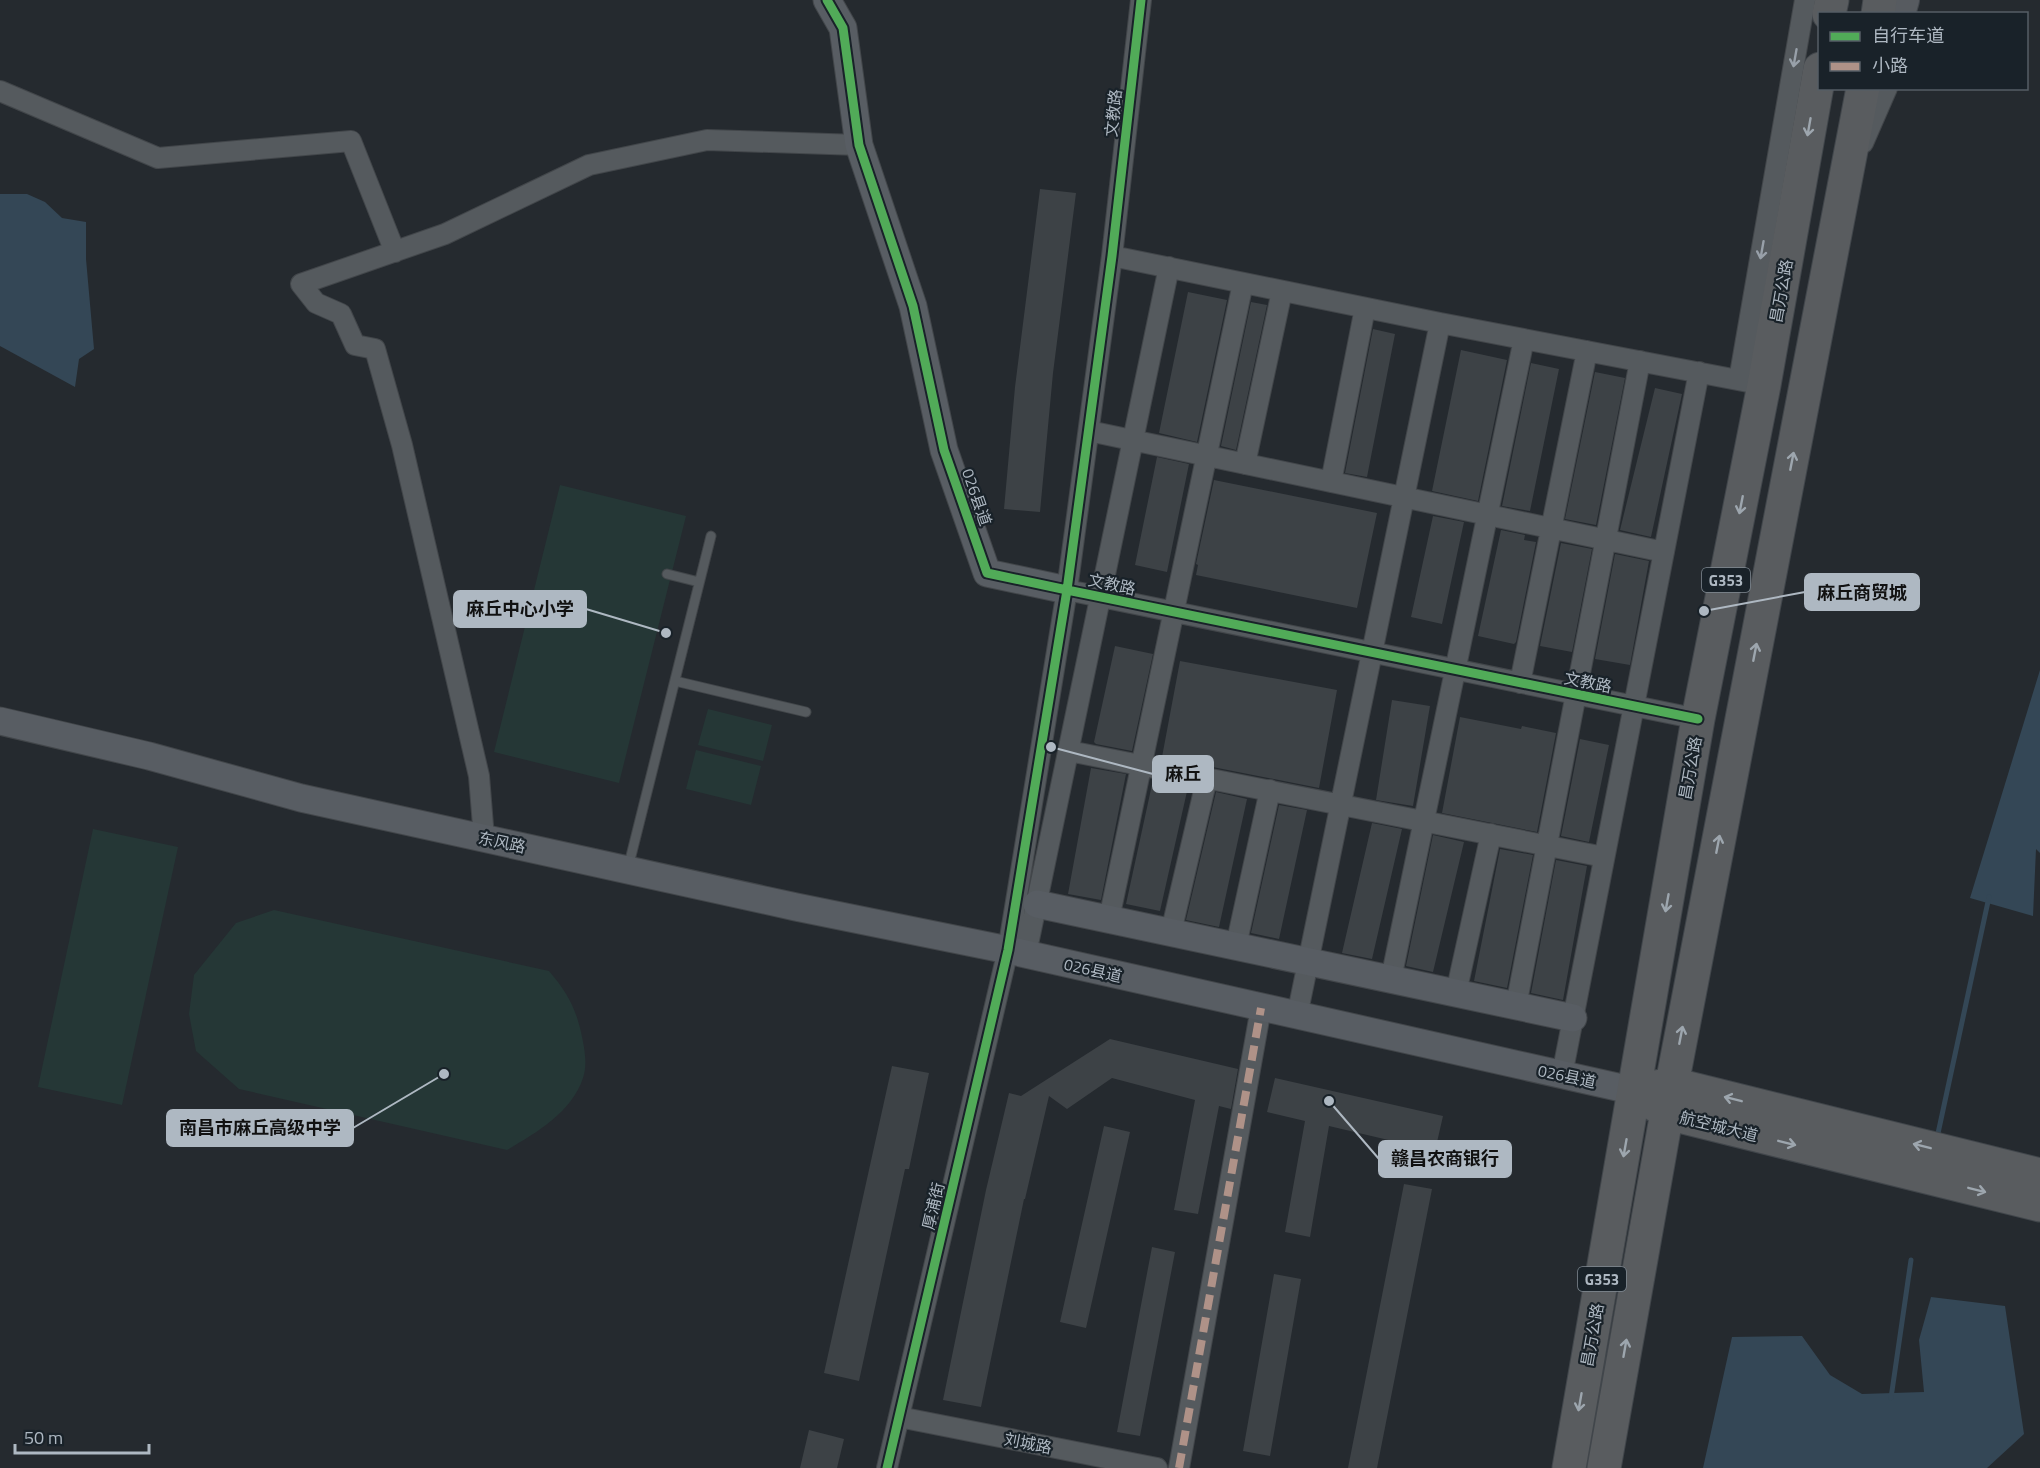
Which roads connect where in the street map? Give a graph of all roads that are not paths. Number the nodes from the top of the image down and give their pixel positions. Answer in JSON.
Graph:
{"nodes":[{"id":1,"x":827,"y":0,"type":"edge"},
{"id":2,"x":1141,"y":0,"type":"edge"},
{"id":3,"x":1805,"y":0,"type":"edge"},
{"id":4,"x":1818,"y":78,"type":"edge"},
{"id":5,"x":1863,"y":90,"type":"edge"},
{"id":6,"x":1877,"y":90,"type":"edge"},
{"id":7,"x":1886,"y":90,"type":"edge"},
{"id":8,"x":0,"y":91,"type":"edge"},
{"id":9,"x":859,"y":145,"type":"junction"},
{"id":10,"x":1859,"y":154,"type":"junction"},
{"id":11,"x":1834,"y":238,"type":"junction"},
{"id":12,"x":395,"y":252,"type":"junction"},
{"id":13,"x":1112,"y":256,"type":"junction"},
{"id":14,"x":1169,"y":267,"type":"junction"},
{"id":15,"x":1243,"y":283,"type":"junction"},
{"id":16,"x":1282,"y":291,"type":"junction"},
{"id":17,"x":1365,"y":308,"type":"junction"},
{"id":18,"x":1440,"y":323,"type":"junction"},
{"id":19,"x":1524,"y":339,"type":"junction"},
{"id":20,"x":1587,"y":351,"type":"junction"},
{"id":21,"x":1640,"y":361,"type":"junction"},
{"id":22,"x":1699,"y":372,"type":"junction"},
{"id":23,"x":1752,"y":382,"type":"junction"},
{"id":24,"x":1089,"y":431,"type":"junction"},
{"id":25,"x":1134,"y":440,"type":"junction"},
{"id":26,"x":1207,"y":456,"type":"junction"},
{"id":27,"x":1245,"y":464,"type":"junction"},
{"id":28,"x":1331,"y":482,"type":"junction"},
{"id":29,"x":1405,"y":498,"type":"junction"},
{"id":30,"x":1487,"y":515,"type":"junction"},
{"id":31,"x":1551,"y":529,"type":"junction"},
{"id":32,"x":711,"y":536,"type":"dead end"},
{"id":33,"x":1605,"y":540,"type":"junction"},
{"id":34,"x":1664,"y":552,"type":"junction"},
{"id":35,"x":667,"y":574,"type":"dead end"},
{"id":36,"x":699,"y":582,"type":"junction"},
{"id":37,"x":1067,"y":590,"type":"junction"},
{"id":38,"x":1101,"y":597,"type":"junction"},
{"id":39,"x":1174,"y":612,"type":"junction"},
{"id":40,"x":1373,"y":654,"type":"junction"},
{"id":41,"x":1455,"y":670,"type":"junction"},
{"id":42,"x":675,"y":681,"type":"junction"},
{"id":43,"x":1521,"y":683,"type":"junction"},
{"id":44,"x":1575,"y":694,"type":"junction"},
{"id":45,"x":1634,"y":706,"type":"junction"},
{"id":46,"x":806,"y":712,"type":"dead end"},
{"id":47,"x":1698,"y":719,"type":"junction"},
{"id":48,"x":0,"y":722,"type":"edge"},
{"id":49,"x":1069,"y":751,"type":"junction"},
{"id":50,"x":1142,"y":765,"type":"junction"},
{"id":51,"x":1207,"y":778,"type":"junction"},
{"id":52,"x":1270,"y":790,"type":"junction"},
{"id":53,"x":1342,"y":805,"type":"junction"},
{"id":54,"x":1424,"y":821,"type":"junction"},
{"id":55,"x":1491,"y":834,"type":"junction"},
{"id":56,"x":484,"y":838,"type":"junction"},
{"id":57,"x":1546,"y":845,"type":"junction"},
{"id":58,"x":1605,"y":857,"type":"junction"},
{"id":59,"x":627,"y":870,"type":"junction"},
{"id":60,"x":1037,"y":904,"type":"junction"},
{"id":61,"x":1109,"y":919,"type":"junction"},
{"id":62,"x":1171,"y":932,"type":"junction"},
{"id":63,"x":1236,"y":946,"type":"junction"},
{"id":64,"x":1017,"y":952,"type":"junction"},
{"id":65,"x":1309,"y":962,"type":"junction"},
{"id":66,"x":1391,"y":979,"type":"junction"},
{"id":67,"x":1456,"y":993,"type":"junction"},
{"id":68,"x":1516,"y":1006,"type":"junction"},
{"id":69,"x":1261,"y":1008,"type":"junction"},
{"id":70,"x":1297,"y":1017,"type":"junction"},
{"id":71,"x":1573,"y":1018,"type":"junction"},
{"id":72,"x":1562,"y":1075,"type":"junction"},
{"id":73,"x":1635,"y":1091,"type":"junction"},
{"id":74,"x":1670,"y":1099,"type":"junction"},
{"id":75,"x":2040,"y":1175,"type":"edge"},
{"id":76,"x":2040,"y":1205,"type":"edge"},
{"id":77,"x":898,"y":1417,"type":"junction"},
{"id":78,"x":887,"y":1468,"type":"edge"},
{"id":79,"x":1156,"y":1468,"type":"edge"},
{"id":80,"x":1179,"y":1468,"type":"edge"},
{"id":81,"x":1569,"y":1468,"type":"edge"},
{"id":82,"x":1604,"y":1468,"type":"edge"}],
"edges":[{"from":1,"to":9,"type":"main road","name":"026县道"},
{"from":2,"to":13,"type":"street","name":"文教路"},
{"from":3,"to":23,"type":"street","one_way":true},
{"from":4,"to":23,"type":"highway","name":"昌万公路","number":"G353","one_way":true},
{"from":5,"to":11,"type":"highway","number":"G353"},
{"from":6,"to":10,"type":"main road"},
{"from":7,"to":10,"type":"street"},
{"from":8,"to":12,"type":"street"},
{"from":9,"to":12,"type":"street"},
{"from":9,"to":37,"type":"main road","name":"026县道"},
{"from":10,"to":11,"type":"main road"},
{"from":74,"to":11,"type":"highway","number":"G353","one_way":true},
{"from":12,"to":56,"type":"street"},
{"from":13,"to":14,"type":"street"},
{"from":13,"to":24,"type":"street","name":"文教路"},
{"from":14,"to":15,"type":"street"},
{"from":14,"to":25,"type":"street"},
{"from":15,"to":16,"type":"street"},
{"from":15,"to":26,"type":"street"},
{"from":16,"to":17,"type":"street"},
{"from":16,"to":27,"type":"street"},
{"from":17,"to":18,"type":"street"},
{"from":17,"to":28,"type":"street"},
{"from":18,"to":19,"type":"street"},
{"from":18,"to":29,"type":"street"},
{"from":19,"to":20,"type":"street"},
{"from":19,"to":30,"type":"street"},
{"from":20,"to":21,"type":"street"},
{"from":20,"to":31,"type":"street"},
{"from":21,"to":22,"type":"street"},
{"from":21,"to":33,"type":"street"},
{"from":22,"to":23,"type":"street"},
{"from":22,"to":34,"type":"street"},
{"from":23,"to":47,"type":"highway","name":"昌万公路","number":"G353","one_way":true},
{"from":24,"to":25,"type":"street"},
{"from":24,"to":37,"type":"street","name":"文教路"},
{"from":25,"to":26,"type":"street"},
{"from":25,"to":38,"type":"street"},
{"from":26,"to":27,"type":"street"},
{"from":26,"to":39,"type":"street"},
{"from":27,"to":28,"type":"street"},
{"from":28,"to":29,"type":"street"},
{"from":29,"to":30,"type":"street"},
{"from":29,"to":40,"type":"street"},
{"from":30,"to":31,"type":"street"},
{"from":30,"to":41,"type":"street"},
{"from":31,"to":33,"type":"street"},
{"from":31,"to":43,"type":"street"},
{"from":32,"to":36,"type":"lane"},
{"from":33,"to":34,"type":"street"},
{"from":33,"to":44,"type":"street"},
{"from":34,"to":45,"type":"street"},
{"from":35,"to":36,"type":"lane"},
{"from":36,"to":42,"type":"lane"},
{"from":37,"to":38,"type":"street","name":"文教路"},
{"from":37,"to":64,"type":"street"},
{"from":38,"to":39,"type":"street","name":"文教路"},
{"from":38,"to":49,"type":"street"},
{"from":39,"to":40,"type":"street","name":"文教路"},
{"from":39,"to":50,"type":"street"},
{"from":40,"to":41,"type":"street","name":"文教路"},
{"from":40,"to":53,"type":"street"},
{"from":41,"to":43,"type":"street","name":"文教路"},
{"from":41,"to":54,"type":"street"},
{"from":42,"to":46,"type":"lane"},
{"from":42,"to":59,"type":"lane"},
{"from":43,"to":44,"type":"street","name":"文教路"},
{"from":44,"to":45,"type":"street","name":"文教路"},
{"from":44,"to":57,"type":"street"},
{"from":45,"to":47,"type":"street","name":"文教路"},
{"from":45,"to":58,"type":"street"},
{"from":47,"to":73,"type":"highway","name":"昌万公路","number":"G353","one_way":true},
{"from":48,"to":56,"type":"main road","name":"东风路"},
{"from":49,"to":50,"type":"street"},
{"from":49,"to":60,"type":"street"},
{"from":50,"to":51,"type":"street"},
{"from":50,"to":61,"type":"street"},
{"from":51,"to":52,"type":"street"},
{"from":51,"to":62,"type":"street"},
{"from":52,"to":53,"type":"street"},
{"from":52,"to":63,"type":"street"},
{"from":53,"to":54,"type":"street"},
{"from":53,"to":65,"type":"street"},
{"from":54,"to":55,"type":"street"},
{"from":54,"to":66,"type":"street"},
{"from":55,"to":57,"type":"street"},
{"from":55,"to":67,"type":"street"},
{"from":56,"to":59,"type":"main road","name":"东风路"},
{"from":57,"to":58,"type":"street"},
{"from":57,"to":68,"type":"street"},
{"from":58,"to":71,"type":"street"},
{"from":59,"to":64,"type":"main road","name":"东风路"},
{"from":60,"to":61,"type":"main road"},
{"from":60,"to":64,"type":"street"},
{"from":61,"to":62,"type":"main road"},
{"from":62,"to":63,"type":"main road"},
{"from":63,"to":65,"type":"main road"},
{"from":64,"to":69,"type":"main road","name":"026县道"},
{"from":64,"to":77,"type":"street","name":"厚浦街"},
{"from":65,"to":66,"type":"main road"},
{"from":65,"to":70,"type":"street"},
{"from":66,"to":67,"type":"main road"},
{"from":67,"to":68,"type":"main road"},
{"from":68,"to":71,"type":"main road"},
{"from":69,"to":70,"type":"main road","name":"026县道"},
{"from":69,"to":80,"type":"street"},
{"from":70,"to":72,"type":"main road","name":"026县道"},
{"from":71,"to":72,"type":"street"},
{"from":72,"to":73,"type":"main road","name":"026县道"},
{"from":73,"to":74,"type":"highway","name":"航空城大道"},
{"from":73,"to":81,"type":"highway","name":"昌万公路","number":"G353","one_way":true},
{"from":75,"to":74,"type":"highway","name":"航空城大道","one_way":true},
{"from":74,"to":76,"type":"highway","name":"航空城大道","one_way":true},
{"from":82,"to":74,"type":"highway","number":"G353","one_way":true},
{"from":77,"to":78,"type":"street","name":"厚浦街"},
{"from":77,"to":79,"type":"street","name":"刘城路"}]}
